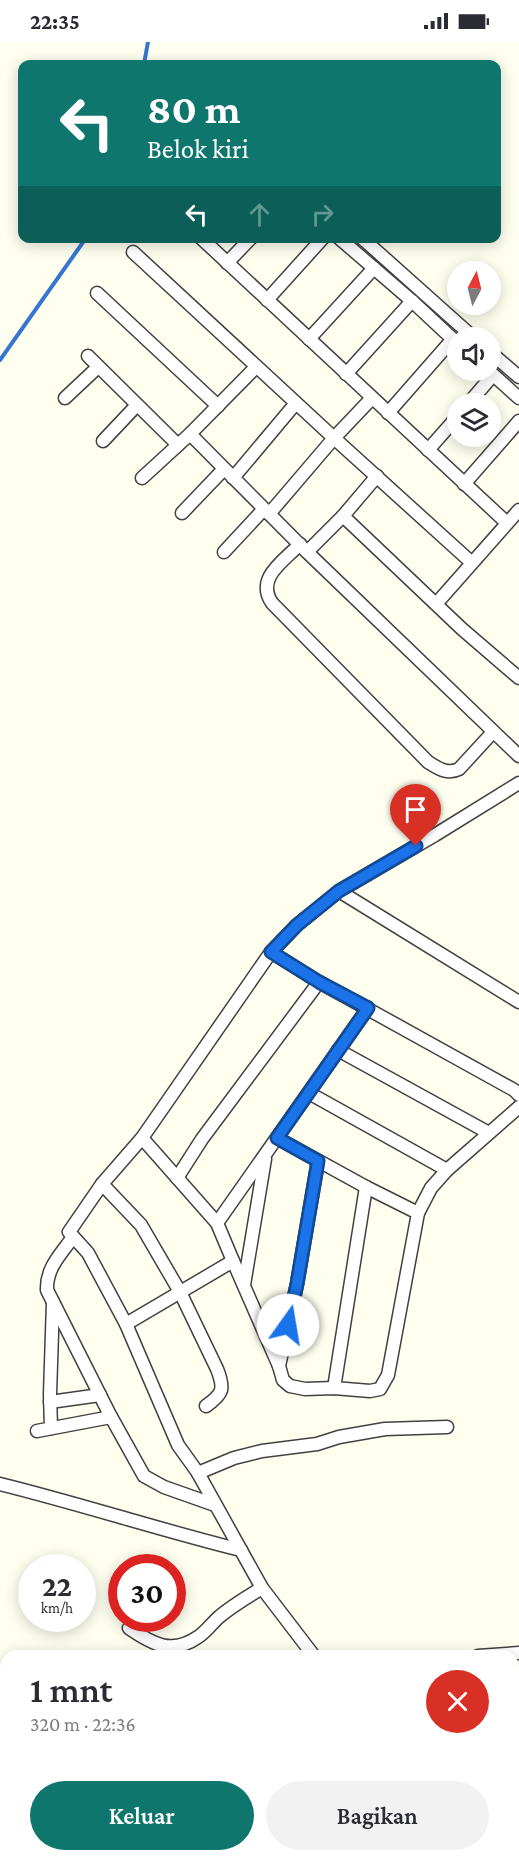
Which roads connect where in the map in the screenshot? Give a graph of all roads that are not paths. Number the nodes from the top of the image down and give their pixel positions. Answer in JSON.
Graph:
{"nodes":[{"id":1,"x":206,"y":243,"type":"edge"},
{"id":2,"x":246,"y":243,"type":"edge"},
{"id":3,"x":318,"y":243,"type":"edge"},
{"id":4,"x":345,"y":243,"type":"edge"},
{"id":5,"x":368,"y":243,"type":"edge"},
{"id":6,"x":133,"y":252,"type":"dead end"},
{"id":7,"x":227,"y":263,"type":"junction"},
{"id":8,"x":374,"y":268,"type":"junction"},
{"id":9,"x":97,"y":293,"type":"dead end"},
{"id":10,"x":267,"y":300,"type":"junction"},
{"id":11,"x":412,"y":301,"type":"junction"},
{"id":12,"x":462,"y":327,"type":"edge"},
{"id":13,"x":447,"y":334,"type":"edge"},
{"id":14,"x":309,"y":339,"type":"junction"},
{"id":15,"x":447,"y":350,"type":"edge"},
{"id":16,"x":88,"y":356,"type":"dead end"},
{"id":17,"x":501,"y":361,"type":"edge"},
{"id":18,"x":98,"y":367,"type":"junction"},
{"id":19,"x":256,"y":367,"type":"junction"},
{"id":20,"x":346,"y":374,"type":"junction"},
{"id":21,"x":519,"y":377,"type":"edge"},
{"id":22,"x":499,"y":381,"type":"edge"},
{"id":23,"x":65,"y":398,"type":"dead end"},
{"id":24,"x":372,"y":398,"type":"junction"},
{"id":25,"x":519,"y":398,"type":"edge"},
{"id":26,"x":296,"y":403,"type":"junction"},
{"id":27,"x":137,"y":405,"type":"junction"},
{"id":28,"x":218,"y":406,"type":"junction"},
{"id":29,"x":388,"y":413,"type":"junction"},
{"id":30,"x":519,"y":421,"type":"edge"},
{"id":31,"x":447,"y":428,"type":"edge"},
{"id":32,"x":190,"y":434,"type":"junction"},
{"id":33,"x":334,"y":438,"type":"junction"},
{"id":34,"x":103,"y":441,"type":"dead end"},
{"id":35,"x":178,"y":445,"type":"junction"},
{"id":36,"x":428,"y":450,"type":"junction"},
{"id":37,"x":229,"y":473,"type":"junction"},
{"id":38,"x":377,"y":476,"type":"junction"},
{"id":39,"x":142,"y":478,"type":"dead end"},
{"id":40,"x":464,"y":484,"type":"junction"},
{"id":41,"x":519,"y":510,"type":"edge"},
{"id":42,"x":267,"y":511,"type":"junction"},
{"id":43,"x":182,"y":513,"type":"dead end"},
{"id":44,"x":343,"y":516,"type":"junction"},
{"id":45,"x":507,"y":523,"type":"junction"},
{"id":46,"x":303,"y":548,"type":"junction"},
{"id":47,"x":224,"y":552,"type":"dead end"},
{"id":48,"x":472,"y":563,"type":"junction"},
{"id":49,"x":436,"y":604,"type":"junction"},
{"id":50,"x":519,"y":678,"type":"edge"},
{"id":51,"x":493,"y":732,"type":"junction"},
{"id":52,"x":519,"y":756,"type":"edge"},
{"id":53,"x":519,"y":783,"type":"edge"},
{"id":54,"x":339,"y":891,"type":"junction"},
{"id":55,"x":271,"y":952,"type":"junction"},
{"id":56,"x":319,"y":982,"type":"junction"},
{"id":57,"x":519,"y":1002,"type":"edge"},
{"id":58,"x":368,"y":1008,"type":"junction"},
{"id":59,"x":338,"y":1050,"type":"junction"},
{"id":60,"x":309,"y":1093,"type":"junction"},
{"id":61,"x":519,"y":1095,"type":"edge"},
{"id":62,"x":519,"y":1107,"type":"edge"},
{"id":63,"x":489,"y":1133,"type":"junction"},
{"id":64,"x":142,"y":1138,"type":"junction"},
{"id":65,"x":277,"y":1138,"type":"junction"},
{"id":66,"x":266,"y":1154,"type":"junction"},
{"id":67,"x":318,"y":1161,"type":"junction"},
{"id":68,"x":447,"y":1170,"type":"junction"},
{"id":69,"x":177,"y":1178,"type":"junction"},
{"id":70,"x":102,"y":1184,"type":"junction"},
{"id":71,"x":366,"y":1187,"type":"junction"},
{"id":72,"x":418,"y":1213,"type":"junction"},
{"id":73,"x":217,"y":1223,"type":"junction"},
{"id":74,"x":73,"y":1237,"type":"junction"},
{"id":75,"x":233,"y":1261,"type":"junction"},
{"id":76,"x":244,"y":1285,"type":"junction"},
{"id":77,"x":180,"y":1292,"type":"junction"},
{"id":78,"x":53,"y":1301,"type":"junction"},
{"id":79,"x":126,"y":1324,"type":"junction"},
{"id":80,"x":279,"y":1366,"type":"junction"},
{"id":81,"x":334,"y":1388,"type":"junction"},
{"id":82,"x":100,"y":1395,"type":"junction"},
{"id":83,"x":50,"y":1402,"type":"junction"},
{"id":84,"x":206,"y":1406,"type":"dead end"},
{"id":85,"x":111,"y":1417,"type":"junction"},
{"id":86,"x":447,"y":1427,"type":"dead end"},
{"id":87,"x":51,"y":1428,"type":"junction"},
{"id":88,"x":37,"y":1431,"type":"dead end"},
{"id":89,"x":198,"y":1473,"type":"junction"},
{"id":90,"x":0,"y":1484,"type":"edge"},
{"id":91,"x":215,"y":1504,"type":"junction"},
{"id":92,"x":241,"y":1550,"type":"junction"},
{"id":93,"x":262,"y":1588,"type":"junction"},
{"id":94,"x":135,"y":1632,"type":"edge"},
{"id":95,"x":309,"y":1650,"type":"edge"}],
"edges":[{"from":1,"to":7,"type":"street"},
{"from":2,"to":7,"type":"street"},
{"from":3,"to":10,"type":"street"},
{"from":4,"to":8,"type":"street"},
{"from":5,"to":12,"type":"street"},
{"from":6,"to":19,"type":"street"},
{"from":7,"to":10,"type":"street"},
{"from":8,"to":11,"type":"street"},
{"from":8,"to":14,"type":"street"},
{"from":9,"to":28,"type":"street"},
{"from":10,"to":14,"type":"street"},
{"from":11,"to":13,"type":"street"},
{"from":11,"to":20,"type":"street"},
{"from":14,"to":20,"type":"street"},
{"from":15,"to":29,"type":"street"},
{"from":16,"to":18,"type":"street"},
{"from":17,"to":21,"type":"street"},
{"from":18,"to":23,"type":"street"},
{"from":18,"to":27,"type":"street"},
{"from":19,"to":26,"type":"street"},
{"from":19,"to":28,"type":"street"},
{"from":20,"to":24,"type":"street"},
{"from":22,"to":25,"type":"street"},
{"from":24,"to":29,"type":"street"},
{"from":24,"to":33,"type":"street"},
{"from":26,"to":33,"type":"street"},
{"from":26,"to":37,"type":"street"},
{"from":27,"to":34,"type":"street"},
{"from":27,"to":35,"type":"street"},
{"from":28,"to":32,"type":"street"},
{"from":29,"to":36,"type":"street"},
{"from":30,"to":40,"type":"street"},
{"from":31,"to":36,"type":"street"},
{"from":32,"to":35,"type":"street"},
{"from":32,"to":37,"type":"street"},
{"from":33,"to":38,"type":"street"},
{"from":33,"to":42,"type":"street"},
{"from":35,"to":39,"type":"street"},
{"from":36,"to":40,"type":"street"},
{"from":37,"to":42,"type":"street"},
{"from":37,"to":43,"type":"street"},
{"from":38,"to":44,"type":"street"},
{"from":38,"to":48,"type":"street"},
{"from":40,"to":45,"type":"street"},
{"from":41,"to":45,"type":"street"},
{"from":42,"to":46,"type":"street"},
{"from":42,"to":47,"type":"street"},
{"from":44,"to":46,"type":"street"},
{"from":44,"to":49,"type":"street"},
{"from":45,"to":48,"type":"street"},
{"from":46,"to":51,"type":"street"},
{"from":46,"to":51,"type":"street"},
{"from":48,"to":49,"type":"street"},
{"from":49,"to":50,"type":"street"},
{"from":51,"to":52,"type":"street"},
{"from":53,"to":54,"type":"street"},
{"from":54,"to":55,"type":"street"},
{"from":54,"to":57,"type":"street"},
{"from":55,"to":56,"type":"street"},
{"from":55,"to":64,"type":"street"},
{"from":56,"to":58,"type":"street"},
{"from":56,"to":69,"type":"street"},
{"from":58,"to":59,"type":"street"},
{"from":58,"to":61,"type":"street"},
{"from":59,"to":60,"type":"street"},
{"from":59,"to":63,"type":"street"},
{"from":60,"to":65,"type":"street"},
{"from":60,"to":68,"type":"street"},
{"from":62,"to":63,"type":"street"},
{"from":63,"to":68,"type":"street"},
{"from":64,"to":69,"type":"street"},
{"from":64,"to":70,"type":"street"},
{"from":65,"to":66,"type":"street"},
{"from":65,"to":67,"type":"street"},
{"from":66,"to":73,"type":"street"},
{"from":66,"to":76,"type":"street"},
{"from":67,"to":71,"type":"street"},
{"from":67,"to":80,"type":"street"},
{"from":68,"to":72,"type":"street"},
{"from":69,"to":73,"type":"street"},
{"from":70,"to":74,"type":"street"},
{"from":70,"to":77,"type":"street"},
{"from":71,"to":72,"type":"street"},
{"from":71,"to":81,"type":"street"},
{"from":72,"to":81,"type":"street"},
{"from":73,"to":75,"type":"street"},
{"from":74,"to":78,"type":"street"},
{"from":74,"to":79,"type":"street"},
{"from":75,"to":76,"type":"street"},
{"from":75,"to":77,"type":"street"},
{"from":76,"to":80,"type":"street"},
{"from":77,"to":79,"type":"street"},
{"from":77,"to":84,"type":"street"},
{"from":78,"to":82,"type":"street"},
{"from":78,"to":83,"type":"street"},
{"from":79,"to":89,"type":"street"},
{"from":80,"to":81,"type":"street"},
{"from":82,"to":83,"type":"street"},
{"from":82,"to":85,"type":"street"},
{"from":83,"to":87,"type":"street"},
{"from":85,"to":87,"type":"street"},
{"from":85,"to":91,"type":"street"},
{"from":86,"to":89,"type":"street"},
{"from":87,"to":88,"type":"street"},
{"from":89,"to":91,"type":"street"},
{"from":90,"to":92,"type":"street"},
{"from":91,"to":92,"type":"street"},
{"from":92,"to":93,"type":"street"},
{"from":93,"to":94,"type":"street"},
{"from":93,"to":95,"type":"street"}]}
